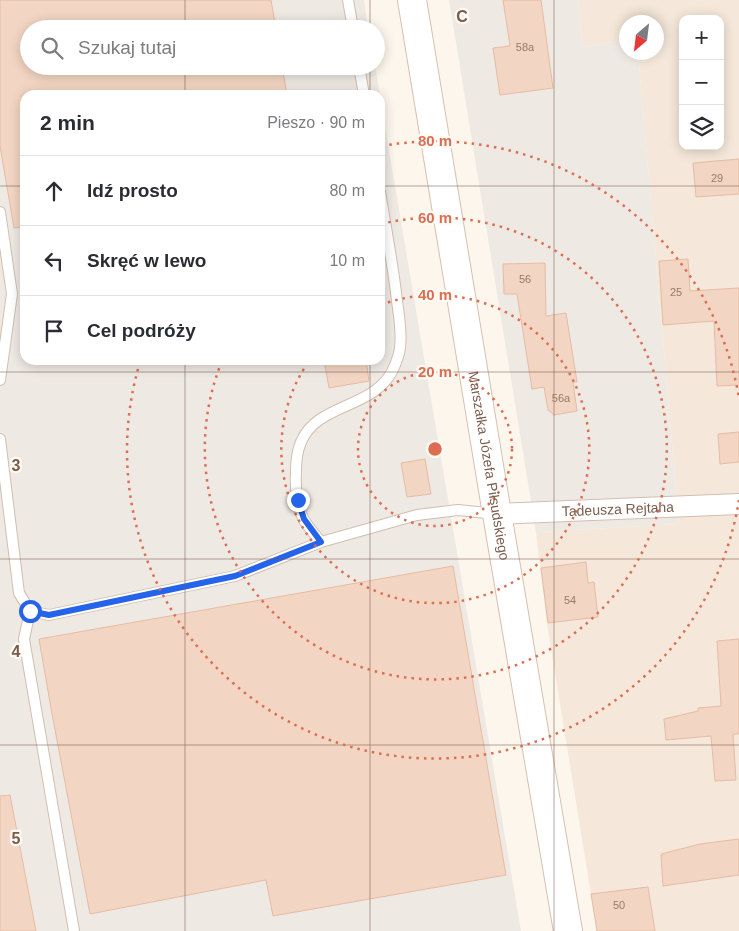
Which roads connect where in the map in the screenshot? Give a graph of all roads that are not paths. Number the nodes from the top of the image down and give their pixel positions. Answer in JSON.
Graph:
{"nodes":[{"id":1,"x":348,"y":0,"type":"edge"},
{"id":2,"x":412,"y":0,"type":"edge"},
{"id":3,"x":351,"y":20,"type":"edge"},
{"id":4,"x":361,"y":75,"type":"edge"},
{"id":5,"x":363,"y":90,"type":"edge"},
{"id":6,"x":0,"y":212,"type":"edge"},
{"id":7,"x":385,"y":221,"type":"edge"},
{"id":8,"x":0,"y":380,"type":"edge"},
{"id":9,"x":0,"y":439,"type":"edge"},
{"id":10,"x":739,"y":504,"type":"edge"},
{"id":11,"x":497,"y":514,"type":"junction"},
{"id":12,"x":321,"y":542,"type":"junction"},
{"id":13,"x":30,"y":611,"type":"junction"},
{"id":14,"x":74,"y":931,"type":"edge"},
{"id":15,"x":568,"y":931,"type":"edge"}],
"edges":[{"from":1,"to":3,"type":"lane"},
{"from":2,"to":11,"type":"main road","name":"Marszałka Józefa Piłsudskiego"},
{"from":4,"to":5,"type":"lane"},
{"from":6,"to":8,"type":"lane"},
{"from":7,"to":12,"type":"lane"},
{"from":9,"to":13,"type":"lane"},
{"from":10,"to":11,"type":"street","name":"Tadeusza Rejtana"},
{"from":11,"to":12,"type":"lane"},
{"from":11,"to":15,"type":"main road","name":"Marszałka Józefa Piłsudskiego"},
{"from":12,"to":13,"type":"lane"},
{"from":13,"to":14,"type":"lane"}]}
